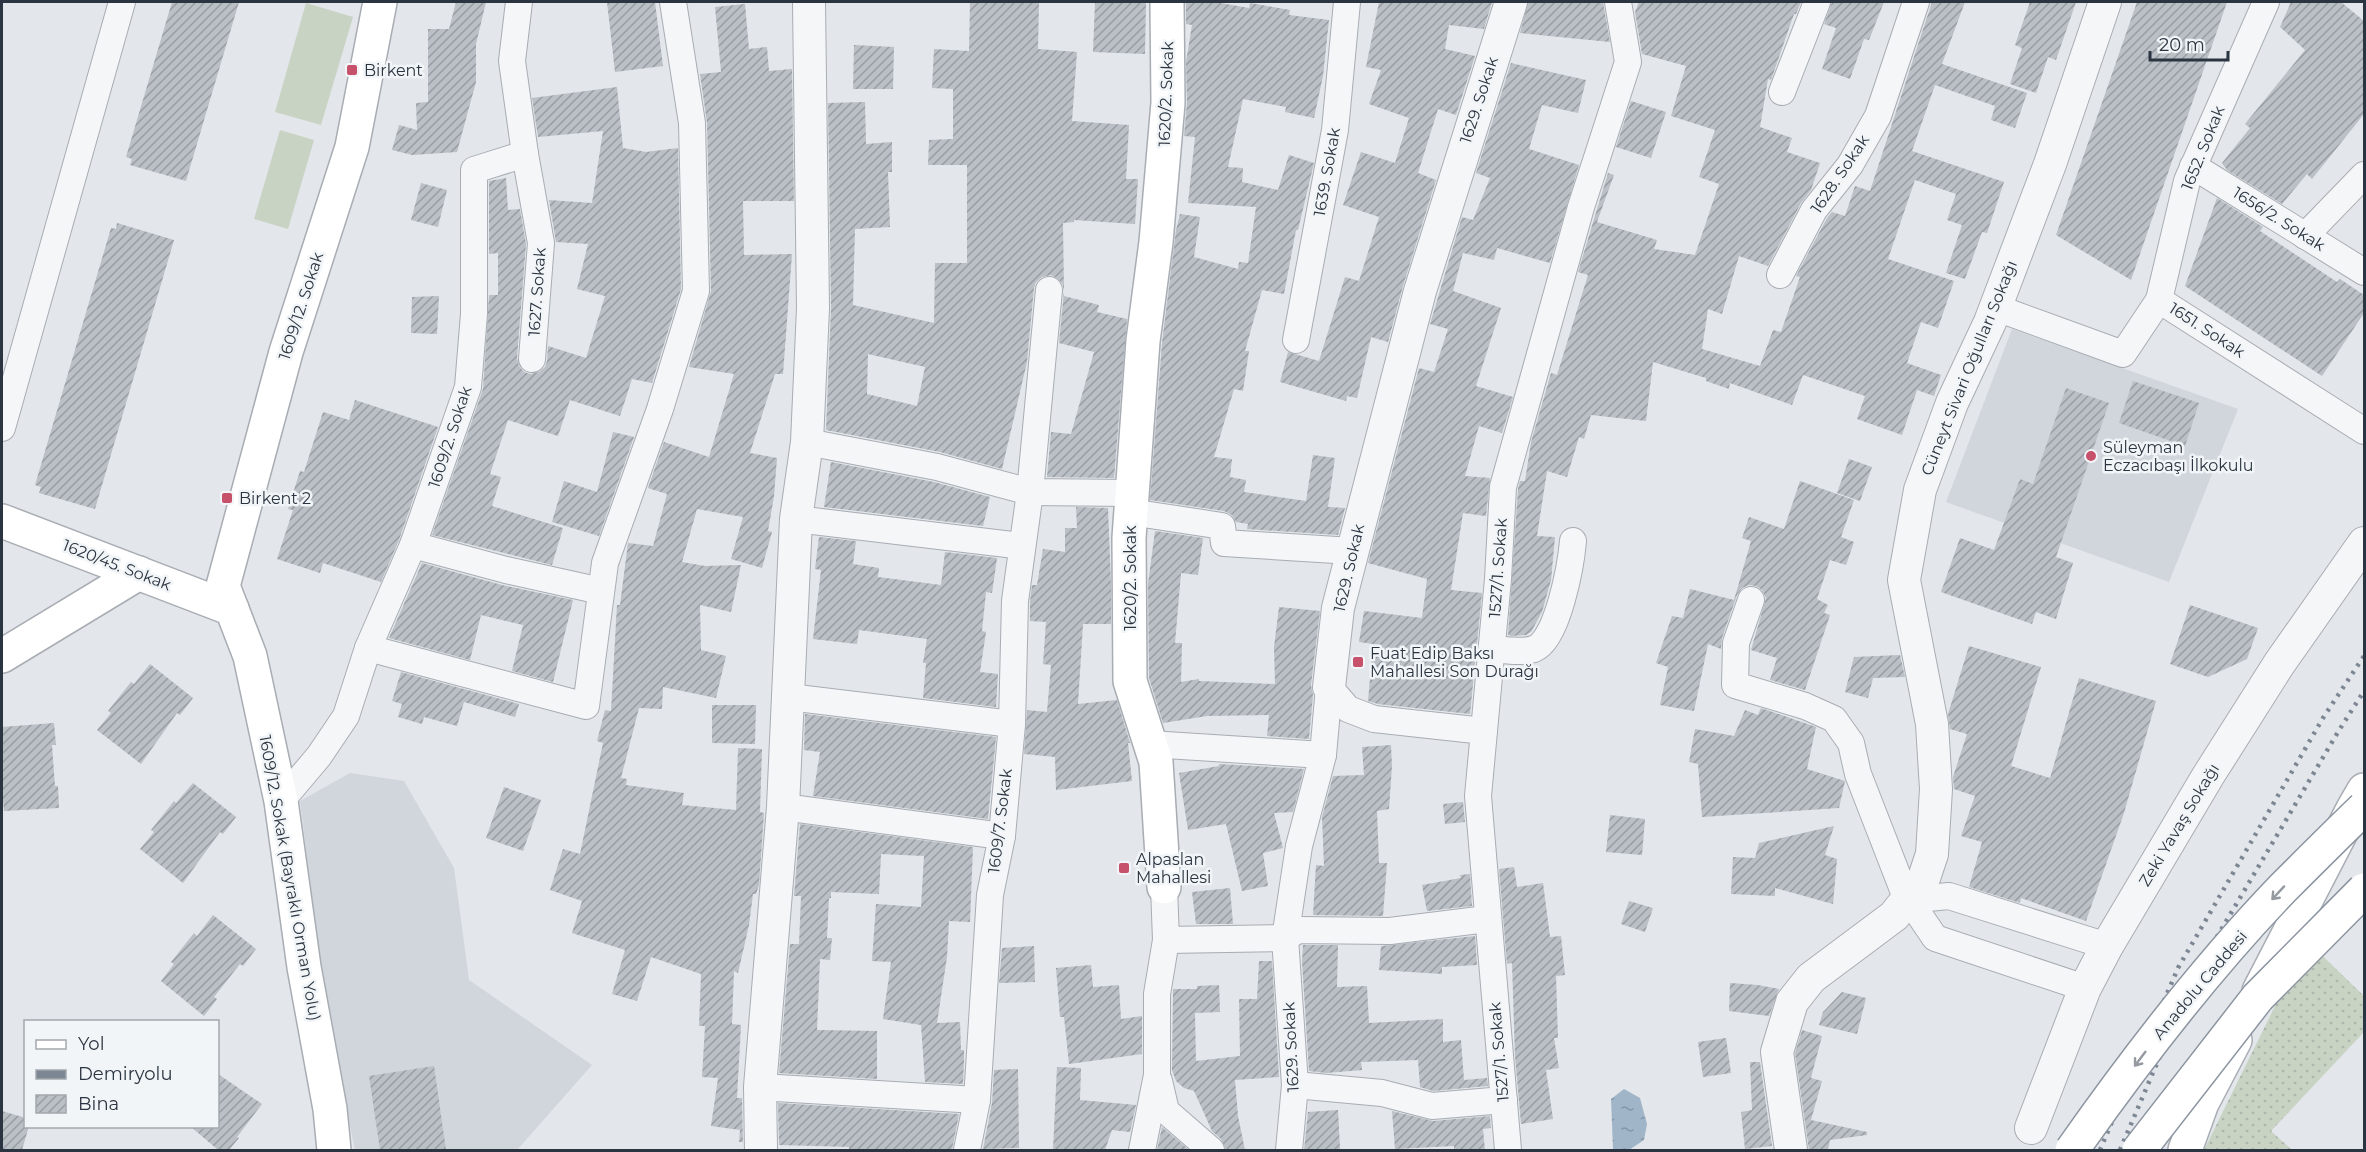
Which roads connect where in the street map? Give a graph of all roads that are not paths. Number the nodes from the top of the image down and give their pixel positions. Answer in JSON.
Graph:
{"nodes":[{"id":1,"x":122,"y":2,"type":"edge"},
{"id":2,"x":380,"y":2,"type":"edge"},
{"id":3,"x":519,"y":2,"type":"edge"},
{"id":4,"x":674,"y":2,"type":"edge"},
{"id":5,"x":809,"y":2,"type":"edge"},
{"id":6,"x":1167,"y":2,"type":"edge"},
{"id":7,"x":1347,"y":2,"type":"edge"},
{"id":8,"x":1511,"y":2,"type":"edge"},
{"id":9,"x":1618,"y":2,"type":"edge"},
{"id":10,"x":1817,"y":2,"type":"edge"},
{"id":11,"x":1916,"y":2,"type":"edge"},
{"id":12,"x":2105,"y":2,"type":"edge"},
{"id":13,"x":2265,"y":2,"type":"edge"},
{"id":14,"x":1782,"y":92,"type":"dead end"},
{"id":15,"x":525,"y":154,"type":"junction"},
{"id":16,"x":2193,"y":166,"type":"junction"},
{"id":17,"x":2364,"y":175,"type":"edge"},
{"id":18,"x":2305,"y":236,"type":"junction"},
{"id":19,"x":2364,"y":272,"type":"edge"},
{"id":20,"x":1780,"y":275,"type":"dead end"},
{"id":21,"x":1049,"y":290,"type":"dead end"},
{"id":22,"x":2159,"y":300,"type":"junction"},
{"id":23,"x":1994,"y":308,"type":"junction"},
{"id":24,"x":1296,"y":340,"type":"dead end"},
{"id":25,"x":532,"y":359,"type":"dead end"},
{"id":26,"x":2,"y":428,"type":"edge"},
{"id":27,"x":2364,"y":431,"type":"edge"},
{"id":28,"x":807,"y":442,"type":"junction"},
{"id":29,"x":1030,"y":492,"type":"junction"},
{"id":30,"x":1131,"y":502,"type":"junction"},
{"id":31,"x":796,"y":519,"type":"junction"},
{"id":32,"x":2,"y":520,"type":"edge"},
{"id":33,"x":1573,"y":541,"type":"dead end"},
{"id":34,"x":2364,"y":543,"type":"edge"},
{"id":35,"x":413,"y":545,"type":"junction"},
{"id":36,"x":1022,"y":546,"type":"junction"},
{"id":37,"x":1352,"y":551,"type":"junction"},
{"id":38,"x":139,"y":573,"type":"junction"},
{"id":39,"x":602,"y":591,"type":"junction"},
{"id":40,"x":1751,"y":600,"type":"dead end"},
{"id":41,"x":232,"y":609,"type":"junction"},
{"id":42,"x":368,"y":648,"type":"junction"},
{"id":43,"x":1492,"y":649,"type":"junction"},
{"id":44,"x":2,"y":656,"type":"edge"},
{"id":45,"x":1329,"y":687,"type":"junction"},
{"id":46,"x":789,"y":698,"type":"junction"},
{"id":47,"x":1012,"y":724,"type":"junction"},
{"id":48,"x":1484,"y":731,"type":"junction"},
{"id":49,"x":1150,"y":744,"type":"junction"},
{"id":50,"x":1323,"y":754,"type":"junction"},
{"id":51,"x":2364,"y":790,"type":"edge"},
{"id":52,"x":280,"y":801,"type":"junction"},
{"id":53,"x":783,"y":807,"type":"junction"},
{"id":54,"x":2364,"y":808,"type":"edge"},
{"id":55,"x":1002,"y":836,"type":"junction"},
{"id":56,"x":1164,"y":887,"type":"joint"},
{"id":57,"x":2364,"y":890,"type":"edge"},
{"id":58,"x":1909,"y":901,"type":"junction"},
{"id":59,"x":1487,"y":919,"type":"junction"},
{"id":60,"x":1285,"y":938,"type":"junction"},
{"id":61,"x":1166,"y":940,"type":"junction"},
{"id":62,"x":2107,"y":946,"type":"junction"},
{"id":63,"x":2085,"y":988,"type":"junction"},
{"id":64,"x":1157,"y":1075,"type":"junction"},
{"id":65,"x":1295,"y":1085,"type":"junction"},
{"id":66,"x":760,"y":1088,"type":"junction"},
{"id":67,"x":977,"y":1100,"type":"junction"},
{"id":68,"x":1504,"y":1100,"type":"junction"},
{"id":69,"x":2031,"y":1128,"type":"dead end"},
{"id":70,"x":334,"y":1150,"type":"edge"},
{"id":71,"x":761,"y":1150,"type":"edge"},
{"id":72,"x":967,"y":1150,"type":"edge"},
{"id":73,"x":1142,"y":1150,"type":"edge"},
{"id":74,"x":1210,"y":1150,"type":"edge"},
{"id":75,"x":1289,"y":1150,"type":"edge"},
{"id":76,"x":1508,"y":1150,"type":"edge"},
{"id":77,"x":1791,"y":1150,"type":"edge"},
{"id":78,"x":2072,"y":1150,"type":"edge"},
{"id":79,"x":2139,"y":1150,"type":"edge"},
{"id":80,"x":2185,"y":1150,"type":"edge"}],
"edges":[{"from":1,"to":26,"type":"street"},
{"from":2,"to":41,"type":"main road","name":"1609/12. Sokak"},
{"from":3,"to":15,"type":"street"},
{"from":4,"to":39,"type":"street"},
{"from":5,"to":28,"type":"street"},
{"from":6,"to":30,"type":"main road","name":"1620/2. Sokak"},
{"from":7,"to":24,"type":"street","name":"1639. Sokak"},
{"from":8,"to":37,"type":"street","name":"1629. Sokak"},
{"from":9,"to":43,"type":"street","name":"1527/1. Sokak"},
{"from":10,"to":14,"type":"street"},
{"from":11,"to":20,"type":"street","name":"1628. Sokak"},
{"from":12,"to":23,"type":"street","name":"Cüneyt Sivari Oğulları Sokağı"},
{"from":13,"to":16,"type":"street","name":"1652. Sokak"},
{"from":15,"to":25,"type":"street","name":"1627. Sokak"},
{"from":15,"to":35,"type":"street","name":"1609/2. Sokak"},
{"from":16,"to":18,"type":"street","name":"1656/2. Sokak"},
{"from":16,"to":22,"type":"street","name":"1652. Sokak"},
{"from":17,"to":18,"type":"street"},
{"from":18,"to":19,"type":"street","name":"1656/2. Sokak"},
{"from":21,"to":29,"type":"street","name":"1609/7. Sokak"},
{"from":22,"to":23,"type":"street","name":"1651. Sokak"},
{"from":22,"to":27,"type":"street","name":"1651. Sokak"},
{"from":23,"to":58,"type":"street","name":"Cüneyt Sivari Oğulları Sokağı"},
{"from":28,"to":29,"type":"street"},
{"from":28,"to":31,"type":"street"},
{"from":29,"to":30,"type":"street"},
{"from":29,"to":36,"type":"street","name":"1609/7. Sokak"},
{"from":30,"to":37,"type":"street"},
{"from":30,"to":49,"type":"main road","name":"1620/2. Sokak"},
{"from":31,"to":36,"type":"street"},
{"from":31,"to":46,"type":"street"},
{"from":32,"to":38,"type":"main road","name":"1620/45. Sokak"},
{"from":33,"to":43,"type":"street"},
{"from":34,"to":62,"type":"street","name":"Zeki Yavaş Sokağı"},
{"from":35,"to":39,"type":"street"},
{"from":35,"to":42,"type":"street","name":"1609/2. Sokak"},
{"from":36,"to":47,"type":"street","name":"1609/7. Sokak"},
{"from":37,"to":45,"type":"street","name":"1629. Sokak"},
{"from":38,"to":41,"type":"main road","name":"1620/45. Sokak"},
{"from":38,"to":44,"type":"main road"},
{"from":39,"to":42,"type":"street"},
{"from":40,"to":58,"type":"street"},
{"from":41,"to":52,"type":"main road","name":"1609/12. Sokak (Bayraklı Orman Yolu)"},
{"from":42,"to":52,"type":"street","name":"1609/2. Sokak"},
{"from":43,"to":48,"type":"street","name":"1527/1. Sokak"},
{"from":45,"to":48,"type":"street"},
{"from":45,"to":50,"type":"street","name":"1629. Sokak"},
{"from":46,"to":47,"type":"street"},
{"from":46,"to":53,"type":"street"},
{"from":47,"to":55,"type":"street","name":"1609/7. Sokak"},
{"from":48,"to":59,"type":"street","name":"1527/1. Sokak"},
{"from":49,"to":50,"type":"street"},
{"from":49,"to":56,"type":"main road","name":"1620/2. Sokak"},
{"from":50,"to":60,"type":"street","name":"1629. Sokak"},
{"from":51,"to":80,"type":"main road"},
{"from":52,"to":70,"type":"main road","name":"1609/12. Sokak (Bayraklı Orman Yolu)"},
{"from":53,"to":55,"type":"street"},
{"from":53,"to":66,"type":"street"},
{"from":54,"to":78,"type":"main road","name":"Anadolu Caddesi","one_way":true,"bridge":true},
{"from":55,"to":67,"type":"street","name":"1609/7. Sokak"},
{"from":56,"to":61,"type":"street","name":"1620/2. Sokak"},
{"from":57,"to":79,"type":"main road","bridge":true},
{"from":58,"to":62,"type":"street"},
{"from":58,"to":63,"type":"street"},
{"from":58,"to":77,"type":"street","name":"Cüneyt Sivari Oğulları Sokağı"},
{"from":59,"to":60,"type":"street"},
{"from":59,"to":68,"type":"street","name":"1527/1. Sokak"},
{"from":60,"to":61,"type":"street"},
{"from":60,"to":65,"type":"street","name":"1629. Sokak"},
{"from":61,"to":64,"type":"street","name":"1620/2. Sokak"},
{"from":62,"to":63,"type":"street","name":"Zeki Yavaş Sokağı"},
{"from":63,"to":69,"type":"street","name":"Zeki Yavaş Sokağı"},
{"from":64,"to":73,"type":"street","name":"1620/2. Sokak"},
{"from":64,"to":74,"type":"street"},
{"from":65,"to":68,"type":"street"},
{"from":65,"to":75,"type":"street","name":"1629. Sokak"},
{"from":66,"to":67,"type":"street"},
{"from":66,"to":71,"type":"street"},
{"from":67,"to":72,"type":"street","name":"1609/7. Sokak"},
{"from":68,"to":76,"type":"street","name":"1527/1. Sokak"}]}
